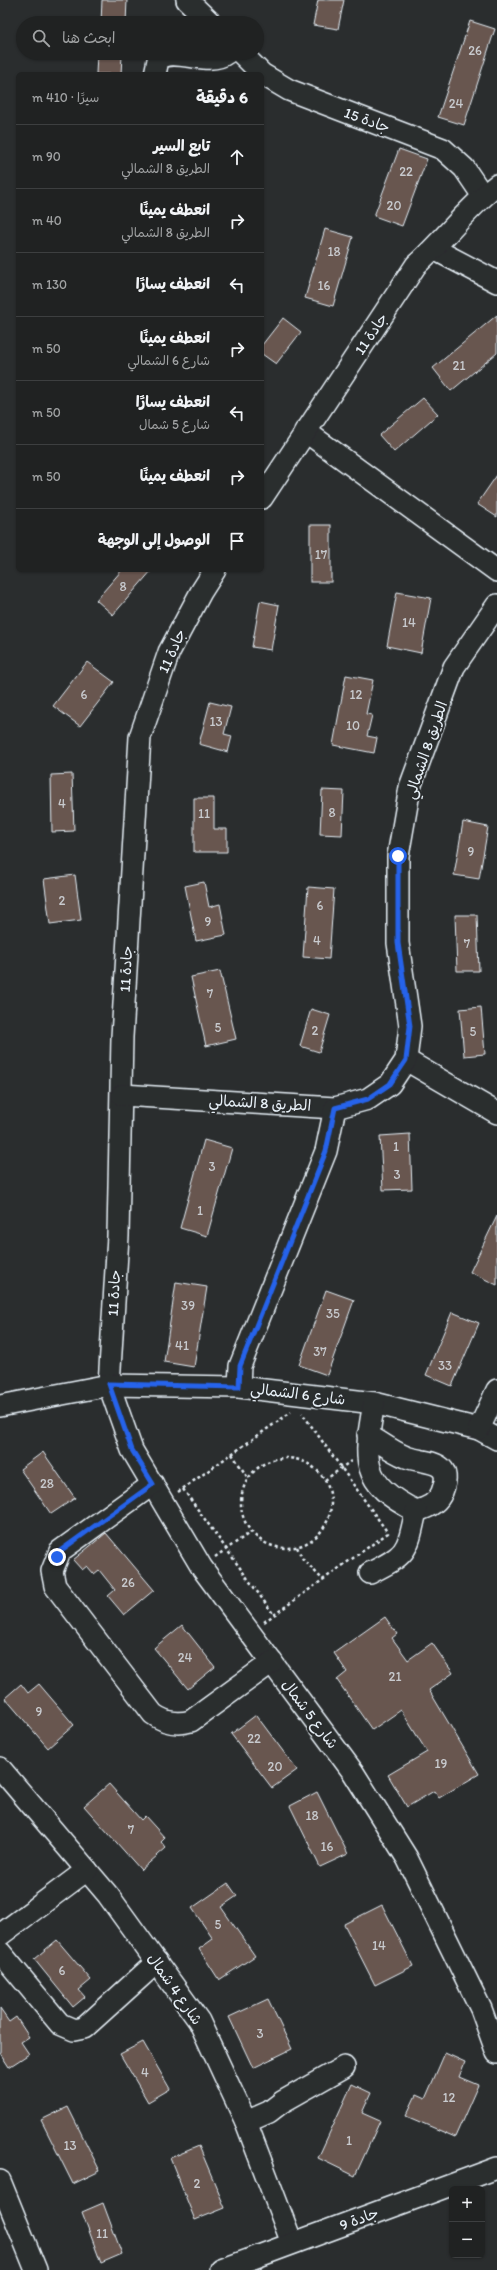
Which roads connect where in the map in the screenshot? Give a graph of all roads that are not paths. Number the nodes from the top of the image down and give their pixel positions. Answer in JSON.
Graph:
{"nodes":[{"id":1,"x":187,"y":0,"type":"edge"},
{"id":2,"x":204,"y":16,"type":"edge"},
{"id":3,"x":158,"y":60,"type":"edge"},
{"id":4,"x":248,"y":60,"type":"edge"},
{"id":5,"x":155,"y":72,"type":"edge"},
{"id":6,"x":260,"y":72,"type":"edge"},
{"id":7,"x":264,"y":75,"type":"edge"},
{"id":8,"x":490,"y":191,"type":"edge"},
{"id":9,"x":434,"y":249,"type":"junction"},
{"id":10,"x":497,"y":282,"type":"edge"},
{"id":11,"x":305,"y":431,"type":"junction"},
{"id":12,"x":264,"y":495,"type":"edge"},
{"id":13,"x":497,"y":571,"type":"edge"},
{"id":14,"x":214,"y":572,"type":"edge"},
{"id":15,"x":497,"y":605,"type":"edge"},
{"id":16,"x":406,"y":1060,"type":"junction"},
{"id":17,"x":122,"y":1095,"type":"junction"},
{"id":18,"x":335,"y":1108,"type":"junction"},
{"id":19,"x":497,"y":1113,"type":"edge"},
{"id":20,"x":109,"y":1384,"type":"junction"},
{"id":21,"x":239,"y":1387,"type":"junction"},
{"id":22,"x":497,"y":1390,"type":"edge"},
{"id":23,"x":374,"y":1403,"type":"junction"},
{"id":24,"x":0,"y":1406,"type":"edge"},
{"id":25,"x":488,"y":1434,"type":"edge"},
{"id":26,"x":367,"y":1444,"type":"junction"},
{"id":27,"x":157,"y":1493,"type":"junction"},
{"id":28,"x":416,"y":1511,"type":"junction"},
{"id":29,"x":370,"y":1573,"type":"dead end"},
{"id":30,"x":272,"y":1662,"type":"junction"},
{"id":31,"x":0,"y":1768,"type":"edge"},
{"id":32,"x":87,"y":1870,"type":"junction"},
{"id":33,"x":0,"y":1935,"type":"edge"},
{"id":34,"x":0,"y":1952,"type":"edge"},
{"id":35,"x":157,"y":1962,"type":"junction"},
{"id":36,"x":497,"y":2053,"type":"edge"},
{"id":37,"x":344,"y":2067,"type":"dead end"},
{"id":38,"x":246,"y":2122,"type":"junction"},
{"id":39,"x":497,"y":2168,"type":"edge"},
{"id":40,"x":0,"y":2181,"type":"edge"},
{"id":41,"x":292,"y":2243,"type":"junction"},
{"id":42,"x":36,"y":2270,"type":"edge"},
{"id":43,"x":221,"y":2270,"type":"edge"}],
"edges":[{"from":1,"to":2,"type":"street"},
{"from":3,"to":5,"type":"street"},
{"from":4,"to":6,"type":"street","name":"جادة 15"},
{"from":7,"to":8,"type":"street","name":"جادة 15"},
{"from":8,"to":9,"type":"street","name":"جادة 11"},
{"from":9,"to":10,"type":"street"},
{"from":9,"to":11,"type":"street","name":"جادة 11"},
{"from":11,"to":12,"type":"street","name":"جادة 11"},
{"from":11,"to":13,"type":"street"},
{"from":14,"to":17,"type":"street","name":"جادة 11"},
{"from":15,"to":16,"type":"street","name":"الطريق 8 الشمالي"},
{"from":16,"to":18,"type":"street","name":"الطريق 8 الشمالي"},
{"from":16,"to":19,"type":"street"},
{"from":17,"to":18,"type":"street","name":"الطريق 8 الشمالي"},
{"from":17,"to":20,"type":"street","name":"جادة 11"},
{"from":18,"to":21,"type":"street"},
{"from":20,"to":21,"type":"street","name":"شارع 6 الشمالي"},
{"from":20,"to":24,"type":"street","name":"شارع 6 الشمالي"},
{"from":20,"to":27,"type":"street","name":"شارع 5 شمال"},
{"from":21,"to":23,"type":"street","name":"شارع 6 الشمالي"},
{"from":22,"to":25,"type":"street"},
{"from":23,"to":25,"type":"street","name":"شارع 6 الشمالي"},
{"from":23,"to":26,"type":"street"},
{"from":26,"to":28,"type":"street"},
{"from":26,"to":28,"type":"street"},
{"from":27,"to":30,"type":"street","name":"شارع 5 شمال"},
{"from":27,"to":30,"type":"street"},
{"from":28,"to":29,"type":"street"},
{"from":30,"to":36,"type":"street","name":"شارع 5 شمال"},
{"from":31,"to":32,"type":"street","name":"شارع 4 شمال"},
{"from":32,"to":33,"type":"street"},
{"from":32,"to":35,"type":"street","name":"شارع 4 شمال"},
{"from":34,"to":35,"type":"street"},
{"from":35,"to":38,"type":"street","name":"شارع 4 شمال"},
{"from":37,"to":38,"type":"street"},
{"from":38,"to":41,"type":"street","name":"شارع 4 شمال"},
{"from":39,"to":41,"type":"street","name":"جادة 9"},
{"from":40,"to":42,"type":"street"},
{"from":41,"to":43,"type":"street","name":"جادة 9"}]}
